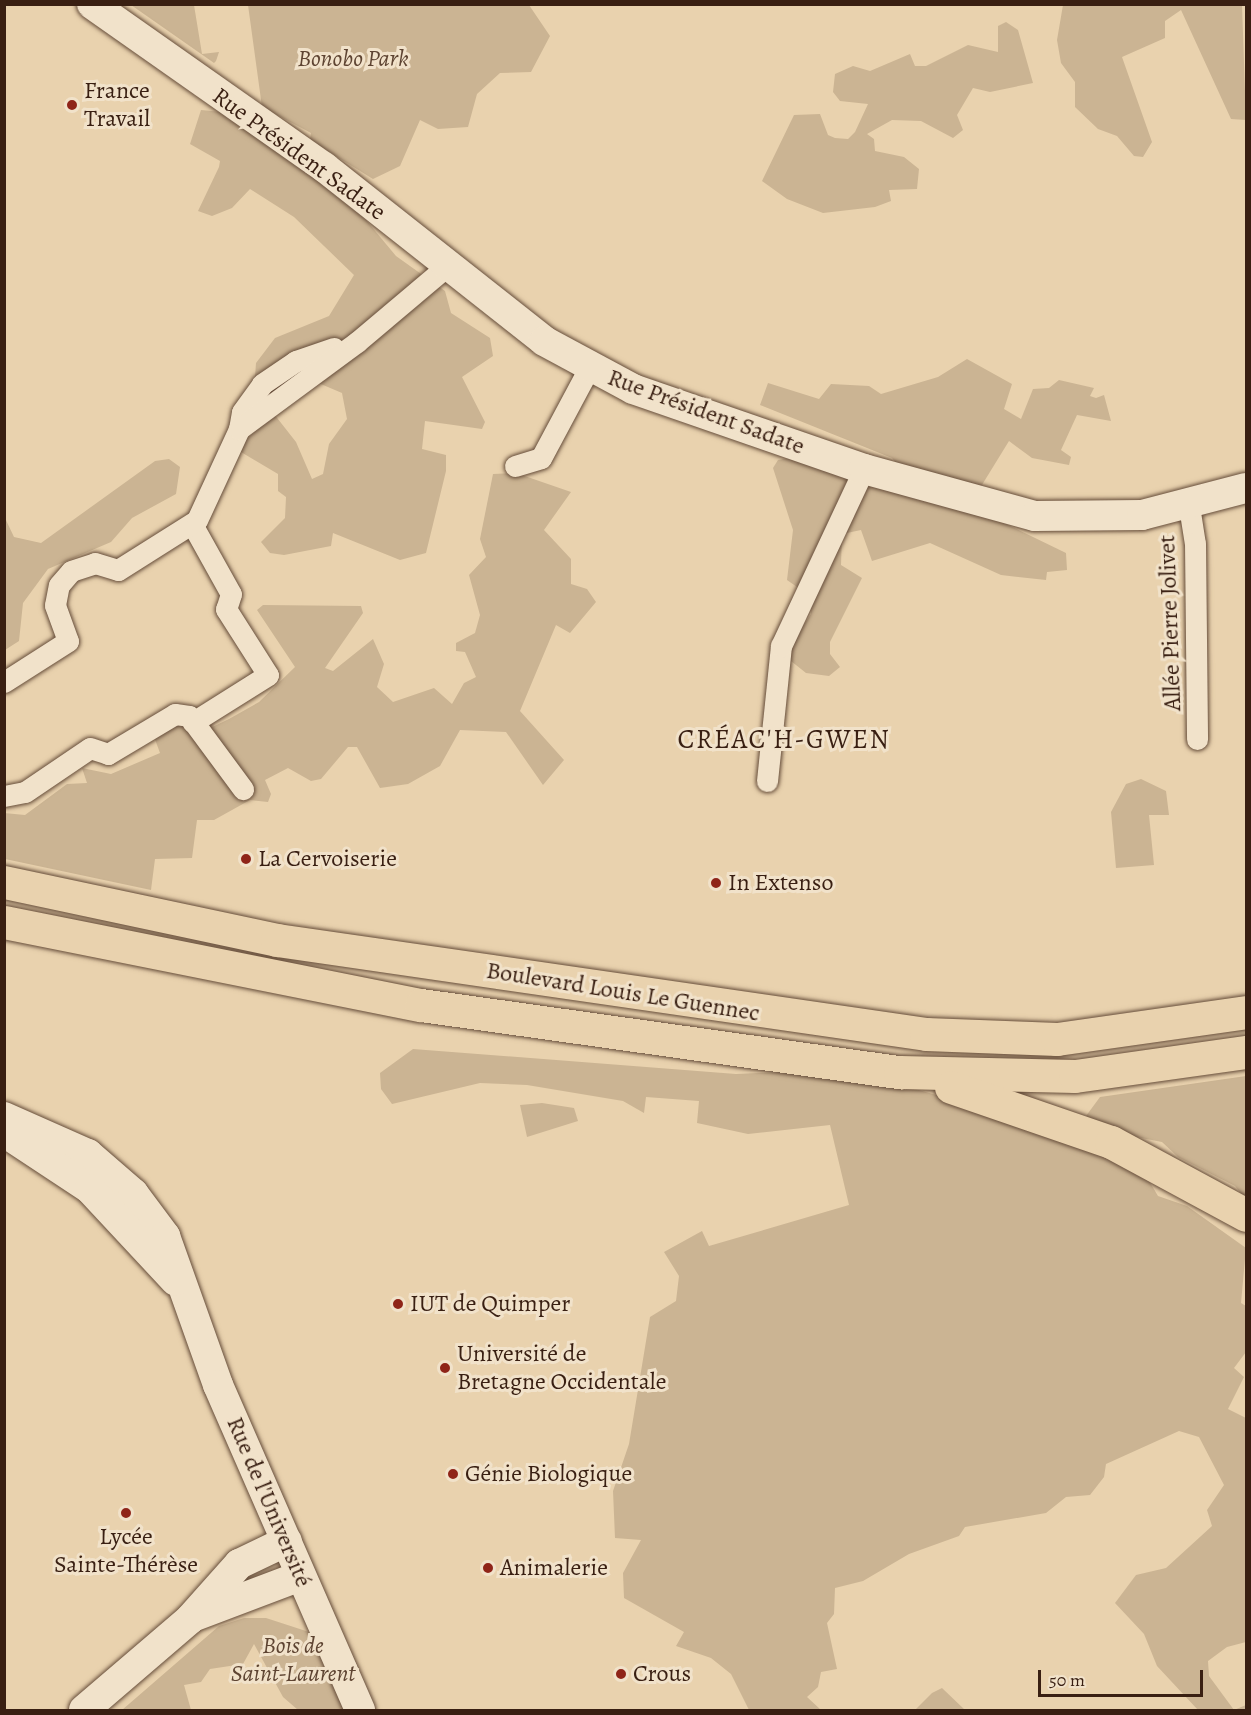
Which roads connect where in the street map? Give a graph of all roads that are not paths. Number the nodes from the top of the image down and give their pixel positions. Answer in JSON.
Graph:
{"nodes":[{"id":1,"x":92,"y":4,"type":"edge"},
{"id":2,"x":448,"y":265,"type":"junction"},
{"id":3,"x":590,"y":368,"type":"junction"},
{"id":4,"x":515,"y":466,"type":"dead end"},
{"id":5,"x":864,"y":469,"type":"junction"},
{"id":6,"x":1246,"y":488,"type":"edge"},
{"id":7,"x":1190,"y":506,"type":"junction"},
{"id":8,"x":192,"y":524,"type":"junction"},
{"id":9,"x":4,"y":682,"type":"edge"},
{"id":10,"x":193,"y":722,"type":"junction"},
{"id":11,"x":1197,"y":739,"type":"dead end"},
{"id":12,"x":767,"y":781,"type":"dead end"},
{"id":13,"x":243,"y":789,"type":"dead end"},
{"id":14,"x":4,"y":796,"type":"edge"},
{"id":15,"x":4,"y":882,"type":"edge"},
{"id":16,"x":4,"y":922,"type":"edge"},
{"id":17,"x":1246,"y":991,"type":"edge"},
{"id":18,"x":1246,"y":1012,"type":"edge"},
{"id":19,"x":864,"y":1026,"type":"junction"},
{"id":20,"x":1246,"y":1052,"type":"edge"},
{"id":21,"x":900,"y":1072,"type":"junction"},
{"id":22,"x":4,"y":1117,"type":"edge"},
{"id":23,"x":4,"y":1132,"type":"edge"},
{"id":24,"x":1246,"y":1215,"type":"edge"},
{"id":25,"x":184,"y":1292,"type":"junction"},
{"id":26,"x":287,"y":1541,"type":"junction"},
{"id":27,"x":301,"y":1575,"type":"junction"},
{"id":28,"x":190,"y":1619,"type":"junction"},
{"id":29,"x":84,"y":1710,"type":"edge"},
{"id":30,"x":360,"y":1710,"type":"edge"}],
"edges":[{"from":1,"to":2,"type":"street","name":"Rue Président Sadate"},
{"from":2,"to":3,"type":"street","name":"Rue Président Sadate"},
{"from":2,"to":8,"type":"street"},
{"from":3,"to":4,"type":"street"},
{"from":3,"to":5,"type":"street","name":"Rue Président Sadate"},
{"from":5,"to":7,"type":"street","name":"Rue Président Sadate"},
{"from":5,"to":12,"type":"street"},
{"from":6,"to":7,"type":"street","name":"Rue Président Sadate"},
{"from":7,"to":11,"type":"street","name":"Allée Pierre Jolivet"},
{"from":8,"to":9,"type":"street"},
{"from":8,"to":10,"type":"street"},
{"from":10,"to":13,"type":"street"},
{"from":10,"to":14,"type":"street"},
{"from":15,"to":19,"type":"main road","name":"Boulevard Louis Le Guennec"},
{"from":16,"to":21,"type":"main road","name":"Boulevard Louis Le Guennec"},
{"from":17,"to":19,"type":"main road"},
{"from":18,"to":19,"type":"main road","name":"Boulevard Louis Le Guennec"},
{"from":20,"to":21,"type":"main road","name":"Boulevard Louis Le Guennec"},
{"from":21,"to":24,"type":"main road"},
{"from":22,"to":25,"type":"street","name":"Rue de l'Université"},
{"from":23,"to":25,"type":"street","name":"Rue de l'Université"},
{"from":25,"to":26,"type":"street","name":"Rue de l'Université"},
{"from":26,"to":27,"type":"street","name":"Rue de l'Université"},
{"from":26,"to":28,"type":"street"},
{"from":27,"to":28,"type":"street"},
{"from":27,"to":30,"type":"street","name":"Rue de l'Université"},
{"from":28,"to":29,"type":"street"}]}
